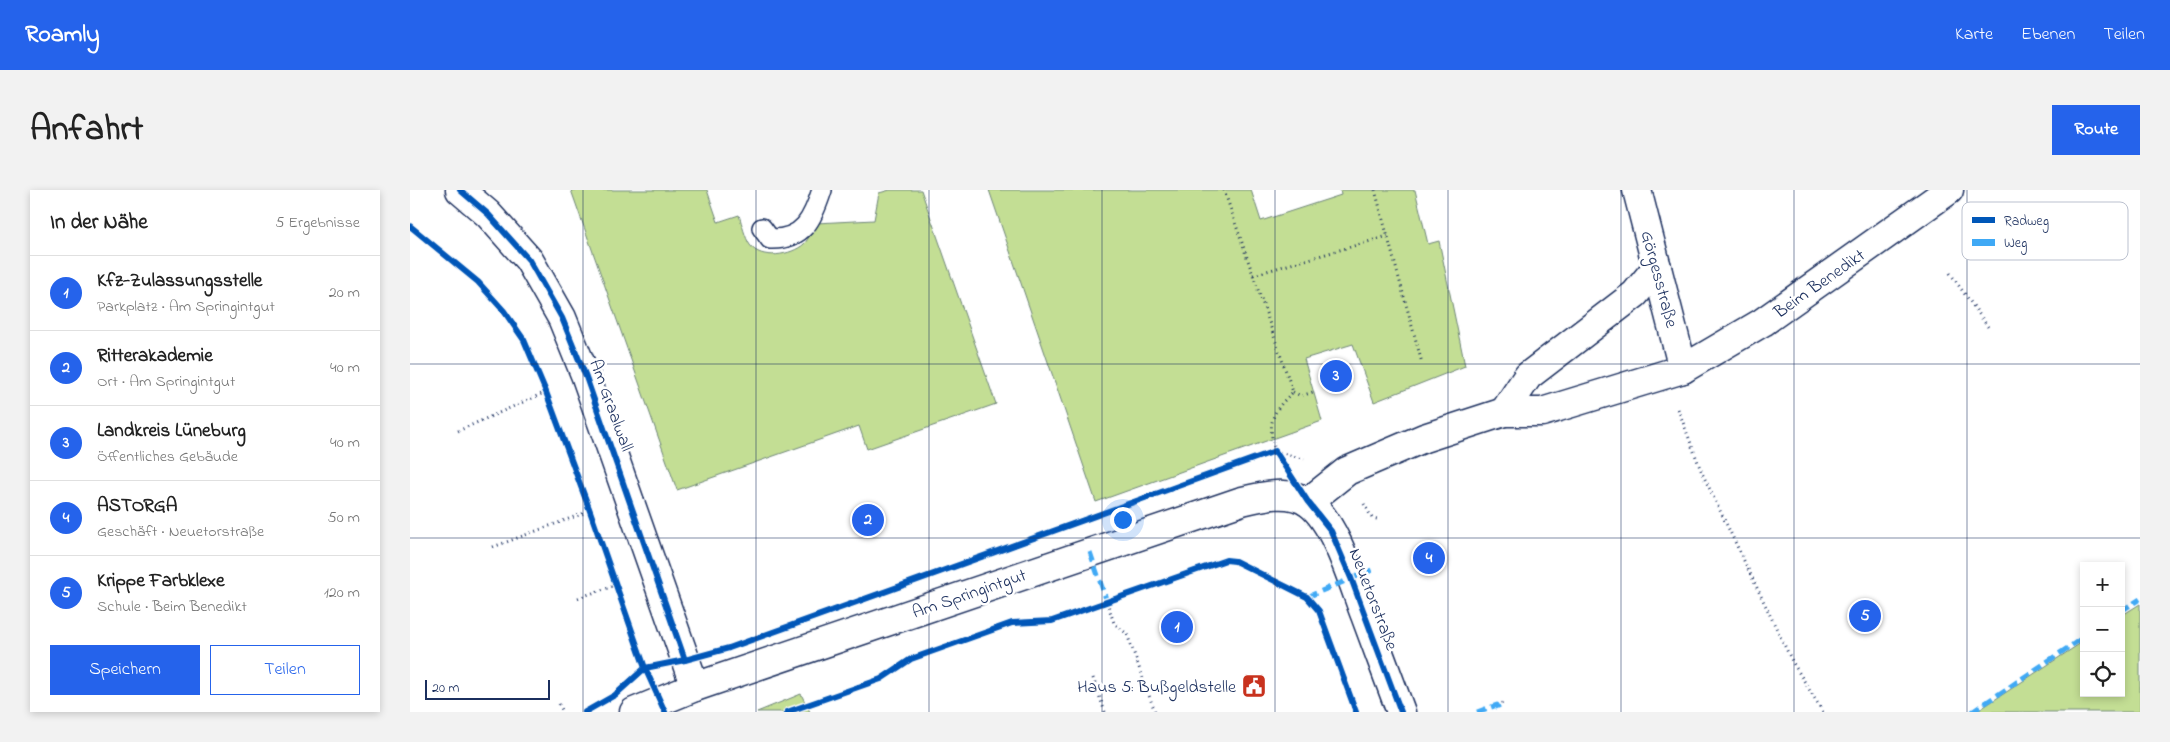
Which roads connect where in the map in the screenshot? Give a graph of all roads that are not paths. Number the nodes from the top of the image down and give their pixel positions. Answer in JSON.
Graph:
{"nodes":[{"id":1,"x":460,"y":190,"type":"edge"},
{"id":2,"x":822,"y":190,"type":"edge"},
{"id":3,"x":1637,"y":190,"type":"edge"},
{"id":4,"x":1949,"y":190,"type":"edge"},
{"id":5,"x":762,"y":228,"type":"dead end"},
{"id":6,"x":1657,"y":267,"type":"junction"},
{"id":7,"x":1683,"y":369,"type":"junction"},
{"id":8,"x":1504,"y":412,"type":"junction"},
{"id":9,"x":1308,"y":502,"type":"junction"},
{"id":10,"x":695,"y":687,"type":"junction"},
{"id":11,"x":634,"y":712,"type":"edge"},
{"id":12,"x":1401,"y":712,"type":"edge"}],
"edges":[{"from":1,"to":10,"type":"main road","name":"Am Graalwall"},
{"from":2,"to":5,"type":"lane"},
{"from":3,"to":6,"type":"main road","name":"Görgesstraße"},
{"from":4,"to":7,"type":"main road","name":"Beim Benedikt"},
{"from":6,"to":7,"type":"main road","name":"Görgesstraße"},
{"from":6,"to":8,"type":"main road"},
{"from":7,"to":8,"type":"main road"},
{"from":8,"to":9,"type":"main road"},
{"from":9,"to":10,"type":"main road","name":"Am Springintgut"},
{"from":9,"to":12,"type":"main road","name":"Neuetorstraße"},
{"from":10,"to":11,"type":"main road","name":"Am Springintgut"}]}
